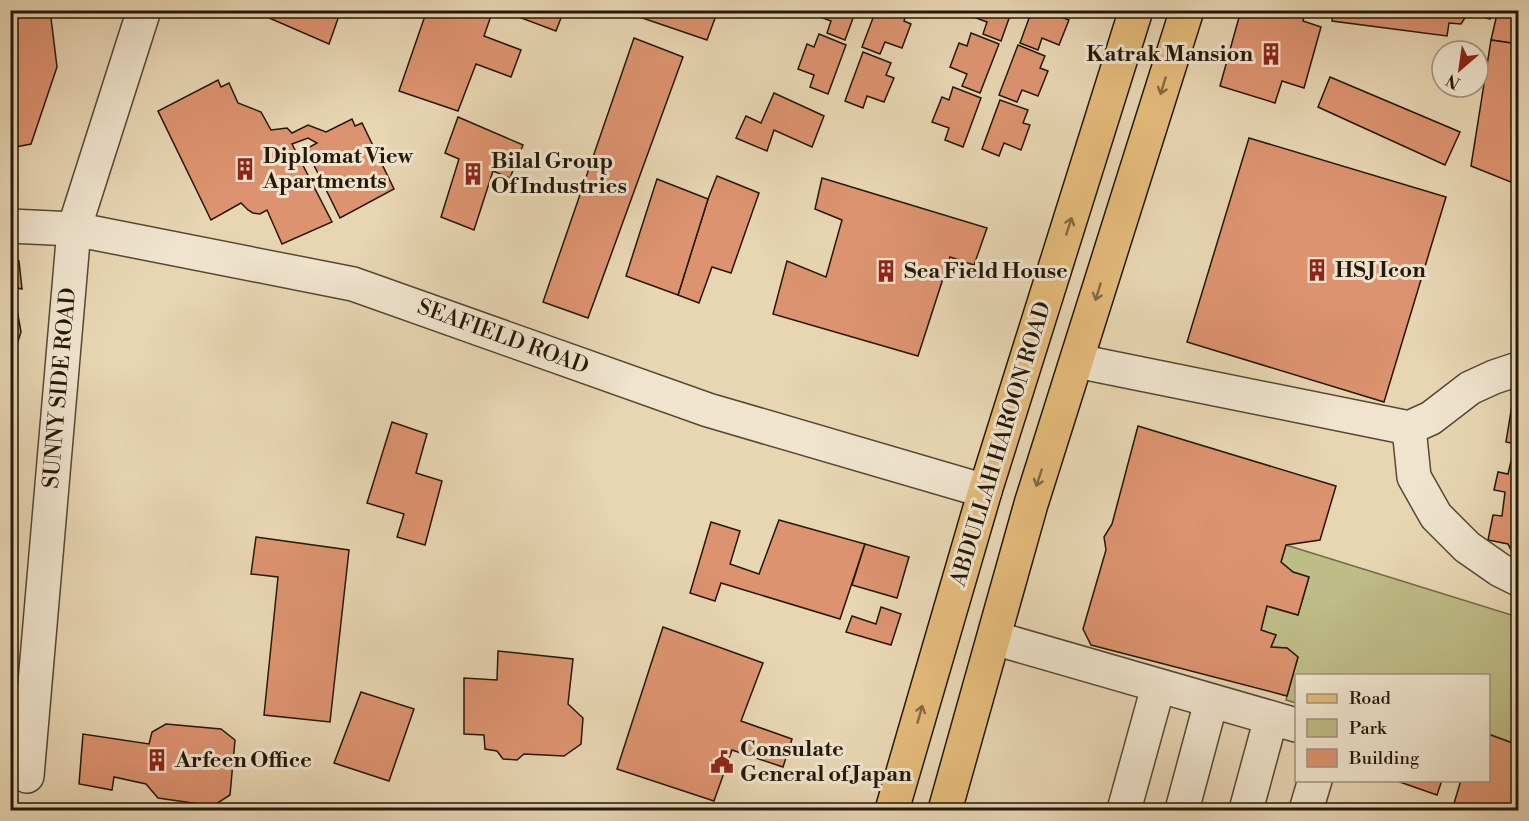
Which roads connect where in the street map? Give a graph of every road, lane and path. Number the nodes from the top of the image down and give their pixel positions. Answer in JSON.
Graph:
{"nodes":[{"id":1,"x":144,"y":10,"type":"edge"},
{"id":2,"x":1136,"y":10,"type":"edge"},
{"id":3,"x":1187,"y":10,"type":"edge"},
{"id":4,"x":10,"y":226,"type":"edge"},
{"id":5,"x":74,"y":230,"type":"junction"},
{"id":6,"x":1077,"y":361,"type":"junction"},
{"id":7,"x":1518,"y":369,"type":"edge"},
{"id":8,"x":1409,"y":428,"type":"junction"},
{"id":9,"x":985,"y":491,"type":"junction"},
{"id":10,"x":1518,"y":579,"type":"edge"},
{"id":11,"x":993,"y":638,"type":"junction"},
{"id":12,"x":1158,"y":687,"type":"junction"},
{"id":13,"x":1211,"y":702,"type":"junction"},
{"id":14,"x":1284,"y":721,"type":"edge"},
{"id":15,"x":27,"y":776,"type":"dead end"},
{"id":16,"x":1314,"y":782,"type":"edge"},
{"id":17,"x":892,"y":810,"type":"edge"},
{"id":18,"x":945,"y":810,"type":"edge"},
{"id":19,"x":1124,"y":810,"type":"edge"},
{"id":20,"x":1182,"y":810,"type":"edge"},
{"id":21,"x":1246,"y":810,"type":"edge"},
{"id":22,"x":1306,"y":810,"type":"edge"}],
"edges":[{"from":1,"to":5,"type":"street","name":"SUNNY SIDE ROAD"},
{"from":9,"to":2,"type":"main road","name":"ABDULLAH HAROON ROAD","one_way":true},
{"from":3,"to":6,"type":"main road","name":"ABDULLAH HAROON ROAD","one_way":true},
{"from":4,"to":5,"type":"street","name":"SEAFIELD ROAD"},
{"from":5,"to":9,"type":"street","name":"SEAFIELD ROAD"},
{"from":5,"to":15,"type":"street","name":"SUNNY SIDE ROAD"},
{"from":6,"to":8,"type":"street"},
{"from":6,"to":11,"type":"main road","name":"ABDULLAH HAROON ROAD","one_way":true},
{"from":7,"to":8,"type":"street"},
{"from":8,"to":10,"type":"street"},
{"from":17,"to":9,"type":"main road","name":"ABDULLAH HAROON ROAD","one_way":true},
{"from":11,"to":12,"type":"street"},
{"from":11,"to":18,"type":"main road","name":"ABDULLAH HAROON ROAD"},
{"from":12,"to":13,"type":"street"},
{"from":12,"to":19,"type":"street"},
{"from":13,"to":14,"type":"street"},
{"from":13,"to":20,"type":"street"},
{"from":14,"to":21,"type":"street"},
{"from":16,"to":22,"type":"street"}]}
